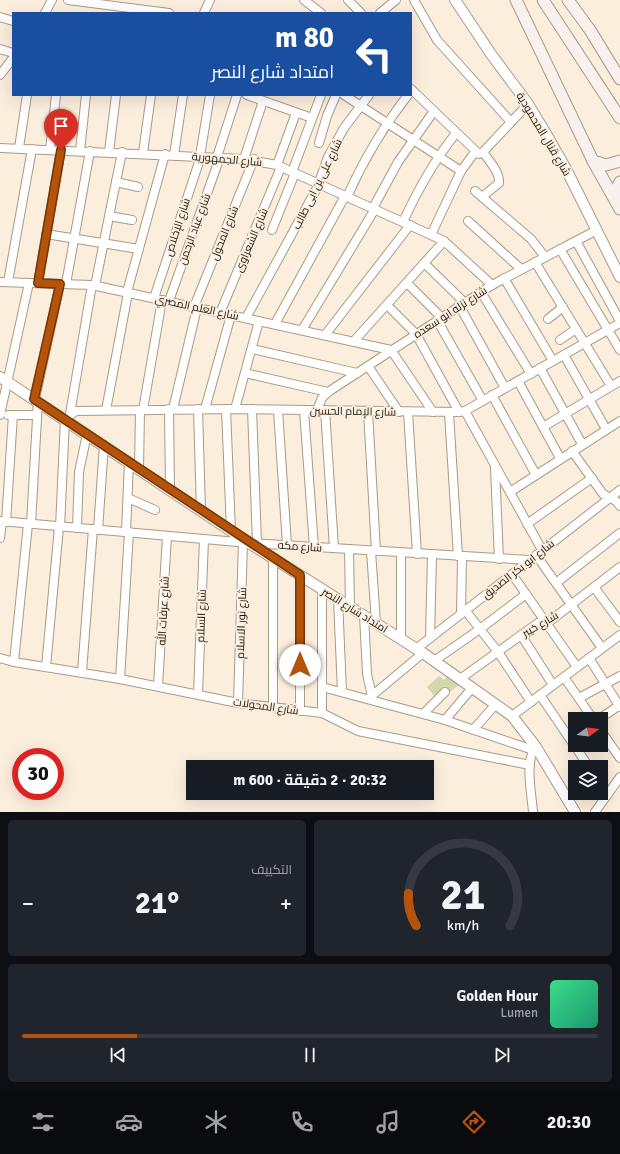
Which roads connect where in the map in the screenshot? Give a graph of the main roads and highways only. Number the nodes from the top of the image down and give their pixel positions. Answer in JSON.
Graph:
{"nodes":[{"id":1,"x":516,"y":0,"type":"edge"},
{"id":2,"x":543,"y":0,"type":"edge"},
{"id":3,"x":568,"y":0,"type":"edge"},
{"id":4,"x":620,"y":78,"type":"edge"},
{"id":5,"x":620,"y":118,"type":"edge"},
{"id":6,"x":593,"y":161,"type":"junction"},
{"id":7,"x":620,"y":161,"type":"edge"},
{"id":8,"x":620,"y":182,"type":"edge"},
{"id":9,"x":618,"y":206,"type":"edge"}],
"edges":[{"from":1,"to":6,"type":"main road"},
{"from":2,"to":5,"type":"main road"},
{"from":3,"to":4,"type":"main road"},
{"from":6,"to":7,"type":"main road"},
{"from":6,"to":9,"type":"main road"},
{"from":8,"to":9,"type":"main road"}]}
